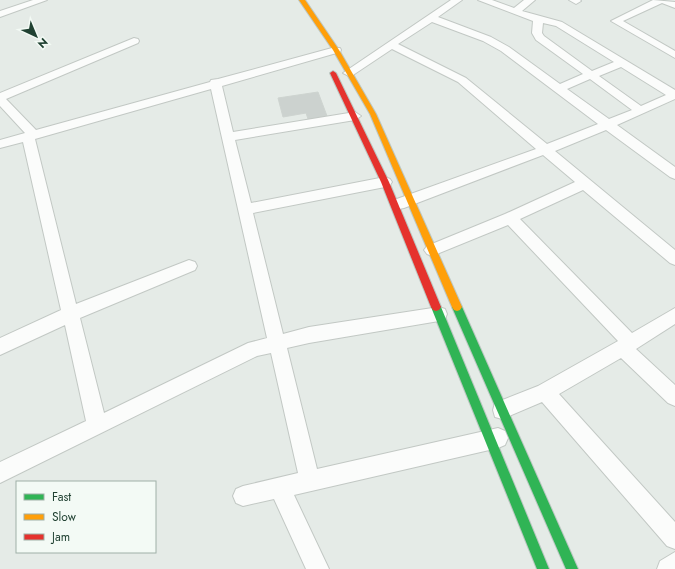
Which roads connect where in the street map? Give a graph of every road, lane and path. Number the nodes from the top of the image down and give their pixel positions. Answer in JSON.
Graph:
{"nodes":[{"id":1,"x":42,"y":0,"type":"edge"},
{"id":2,"x":302,"y":0,"type":"edge"},
{"id":3,"x":457,"y":0,"type":"edge"},
{"id":4,"x":483,"y":0,"type":"edge"},
{"id":5,"x":530,"y":0,"type":"edge"},
{"id":6,"x":660,"y":0,"type":"edge"},
{"id":7,"x":663,"y":0,"type":"edge"},
{"id":8,"x":0,"y":2,"type":"edge"},
{"id":9,"x":675,"y":5,"type":"edge"},
{"id":10,"x":10,"y":11,"type":"junction"},
{"id":11,"x":515,"y":12,"type":"junction"},
{"id":12,"x":0,"y":14,"type":"edge"},
{"id":13,"x":431,"y":18,"type":"junction"},
{"id":14,"x":538,"y":19,"type":"junction"},
{"id":15,"x":134,"y":41,"type":"dead end"},
{"id":16,"x":675,"y":42,"type":"edge"},
{"id":17,"x":392,"y":45,"type":"junction"},
{"id":18,"x":663,"y":48,"type":"junction"},
{"id":19,"x":336,"y":50,"type":"junction"},
{"id":20,"x":675,"y":55,"type":"edge"},
{"id":21,"x":324,"y":57,"type":"junction"},
{"id":22,"x":623,"y":62,"type":"junction"},
{"id":23,"x":349,"y":73,"type":"junction"},
{"id":24,"x":592,"y":76,"type":"junction"},
{"id":25,"x":215,"y":82,"type":"junction"},
{"id":26,"x":559,"y":88,"type":"junction"},
{"id":27,"x":675,"y":95,"type":"edge"},
{"id":28,"x":0,"y":98,"type":"edge"},
{"id":29,"x":641,"y":111,"type":"junction"},
{"id":30,"x":355,"y":116,"type":"junction"},
{"id":31,"x":610,"y":125,"type":"junction"},
{"id":32,"x":31,"y":135,"type":"junction"},
{"id":33,"x":228,"y":137,"type":"junction"},
{"id":34,"x":0,"y":144,"type":"edge"},
{"id":35,"x":547,"y":150,"type":"junction"},
{"id":36,"x":675,"y":174,"type":"edge"},
{"id":37,"x":385,"y":182,"type":"junction"},
{"id":38,"x":586,"y":183,"type":"junction"},
{"id":39,"x":410,"y":200,"type":"junction"},
{"id":40,"x":395,"y":206,"type":"junction"},
{"id":41,"x":245,"y":209,"type":"junction"},
{"id":42,"x":510,"y":218,"type":"junction"},
{"id":43,"x":432,"y":250,"type":"junction"},
{"id":44,"x":675,"y":259,"type":"edge"},
{"id":45,"x":189,"y":266,"type":"dead end"},
{"id":46,"x":70,"y":314,"type":"junction"},
{"id":47,"x":439,"y":314,"type":"junction"},
{"id":48,"x":675,"y":315,"type":"edge"},
{"id":49,"x":277,"y":342,"type":"junction"},
{"id":50,"x":627,"y":346,"type":"junction"},
{"id":51,"x":0,"y":347,"type":"edge"},
{"id":52,"x":545,"y":392,"type":"junction"},
{"id":53,"x":675,"y":398,"type":"edge"},
{"id":54,"x":502,"y":410,"type":"junction"},
{"id":55,"x":96,"y":426,"type":"junction"},
{"id":56,"x":513,"y":435,"type":"junction"},
{"id":57,"x":491,"y":440,"type":"junction"},
{"id":58,"x":0,"y":473,"type":"edge"},
{"id":59,"x":310,"y":481,"type":"junction"},
{"id":60,"x":280,"y":488,"type":"junction"},
{"id":61,"x":242,"y":496,"type":"dead end"},
{"id":62,"x":675,"y":538,"type":"edge"},
{"id":63,"x":675,"y":563,"type":"edge"},
{"id":64,"x":318,"y":569,"type":"edge"},
{"id":65,"x":543,"y":569,"type":"edge"},
{"id":66,"x":572,"y":569,"type":"edge"},
{"id":67,"x":668,"y":569,"type":"edge"}],
"edges":[{"from":1,"to":10,"type":"street"},
{"from":2,"to":19,"type":"highway"},
{"from":3,"to":13,"type":"street"},
{"from":4,"to":11,"type":"street"},
{"from":5,"to":11,"type":"street"},
{"from":6,"to":18,"type":"street"},
{"from":7,"to":9,"type":"street"},
{"from":8,"to":10,"type":"street"},
{"from":10,"to":12,"type":"street"},
{"from":11,"to":14,"type":"street"},
{"from":13,"to":17,"type":"street"},
{"from":13,"to":26,"type":"street"},
{"from":14,"to":22,"type":"street"},
{"from":14,"to":24,"type":"street"},
{"from":15,"to":28,"type":"street"},
{"from":16,"to":18,"type":"street"},
{"from":17,"to":23,"type":"street"},
{"from":17,"to":35,"type":"street"},
{"from":18,"to":20,"type":"street"},
{"from":19,"to":21,"type":"street"},
{"from":19,"to":23,"type":"highway"},
{"from":21,"to":25,"type":"street"},
{"from":21,"to":30,"type":"highway"},
{"from":22,"to":24,"type":"street"},
{"from":22,"to":27,"type":"street"},
{"from":23,"to":39,"type":"highway"},
{"from":24,"to":26,"type":"street"},
{"from":24,"to":29,"type":"street"},
{"from":25,"to":32,"type":"street"},
{"from":25,"to":33,"type":"street"},
{"from":26,"to":31,"type":"street"},
{"from":27,"to":29,"type":"street"},
{"from":28,"to":32,"type":"street"},
{"from":29,"to":31,"type":"street"},
{"from":30,"to":33,"type":"street"},
{"from":30,"to":37,"type":"highway"},
{"from":31,"to":35,"type":"street"},
{"from":31,"to":36,"type":"street"},
{"from":32,"to":34,"type":"street"},
{"from":32,"to":46,"type":"street"},
{"from":33,"to":41,"type":"street"},
{"from":35,"to":38,"type":"street"},
{"from":35,"to":39,"type":"street"},
{"from":37,"to":40,"type":"highway"},
{"from":37,"to":41,"type":"street"},
{"from":38,"to":42,"type":"street"},
{"from":38,"to":44,"type":"street"},
{"from":39,"to":40,"type":"street"},
{"from":39,"to":43,"type":"highway"},
{"from":40,"to":47,"type":"highway"},
{"from":41,"to":49,"type":"street"},
{"from":42,"to":43,"type":"street"},
{"from":42,"to":50,"type":"street"},
{"from":43,"to":54,"type":"highway"},
{"from":45,"to":46,"type":"street"},
{"from":46,"to":51,"type":"street"},
{"from":46,"to":55,"type":"street"},
{"from":47,"to":49,"type":"street"},
{"from":47,"to":57,"type":"highway"},
{"from":48,"to":50,"type":"street"},
{"from":49,"to":55,"type":"street"},
{"from":49,"to":59,"type":"street"},
{"from":50,"to":52,"type":"street"},
{"from":50,"to":53,"type":"street"},
{"from":52,"to":54,"type":"street"},
{"from":52,"to":62,"type":"street"},
{"from":54,"to":56,"type":"highway"},
{"from":55,"to":58,"type":"street"},
{"from":56,"to":57,"type":"street"},
{"from":56,"to":66,"type":"highway"},
{"from":57,"to":59,"type":"street"},
{"from":57,"to":65,"type":"highway"},
{"from":59,"to":60,"type":"street"},
{"from":60,"to":61,"type":"street"},
{"from":60,"to":64,"type":"street"},
{"from":63,"to":67,"type":"street"}]}
